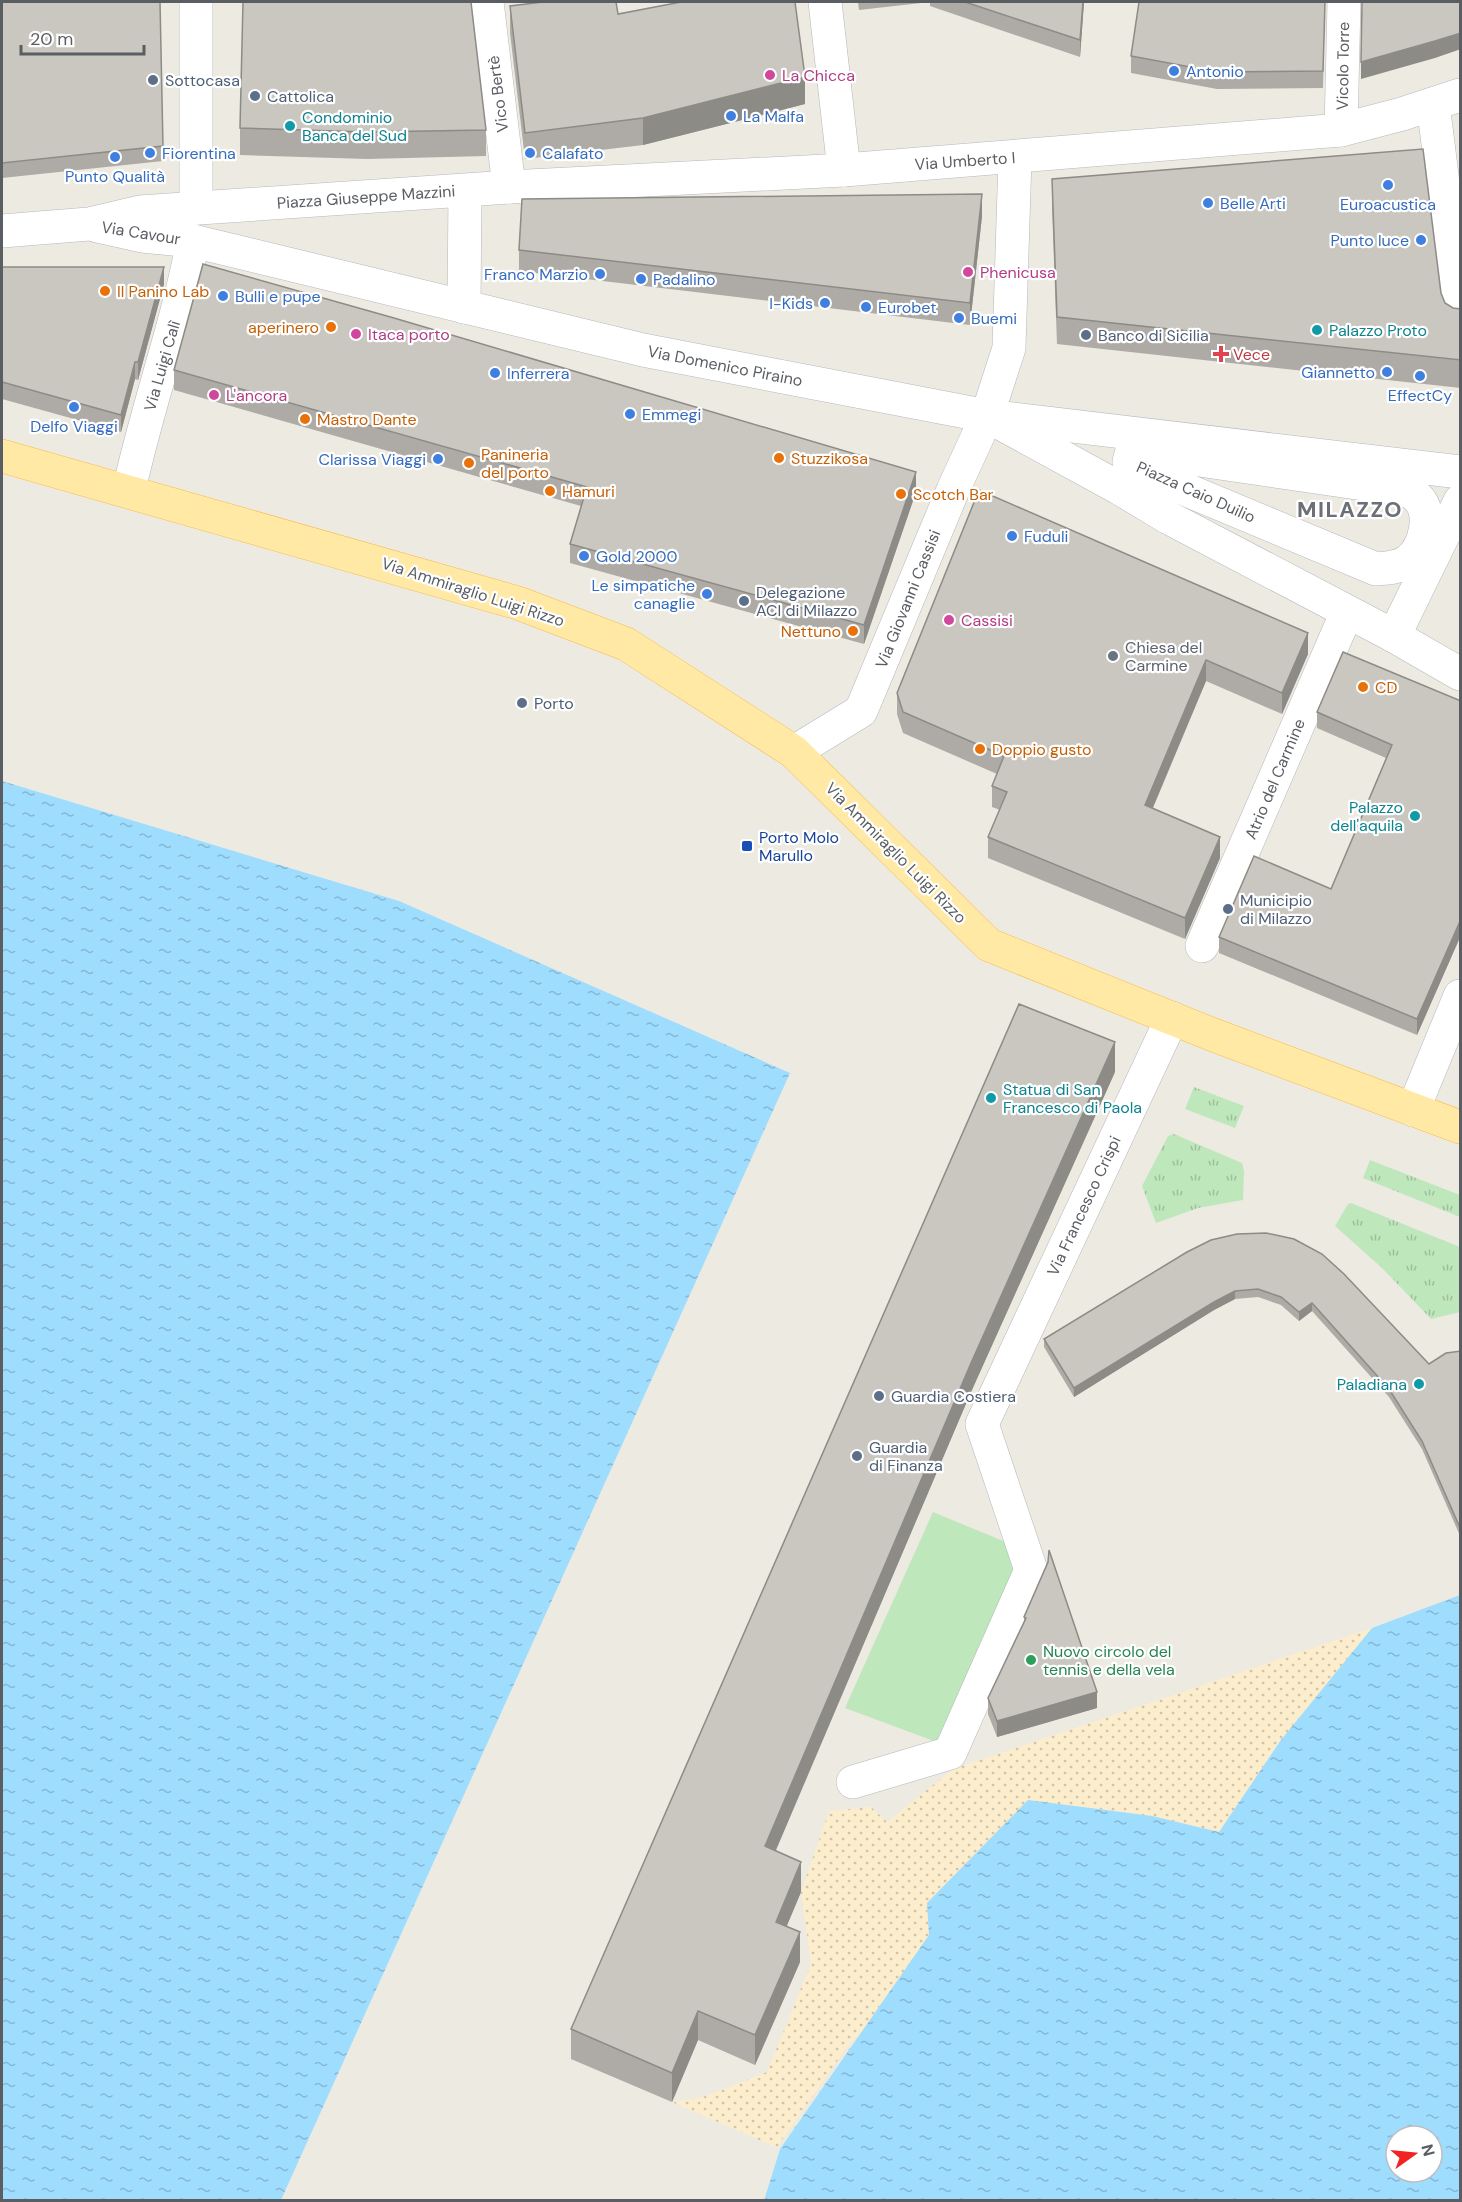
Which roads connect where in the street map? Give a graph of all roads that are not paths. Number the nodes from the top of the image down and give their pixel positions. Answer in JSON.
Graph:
{"nodes":[{"id":1,"x":196,"y":2,"type":"edge"},
{"id":2,"x":487,"y":2,"type":"edge"},
{"id":3,"x":825,"y":2,"type":"edge"},
{"id":4,"x":1344,"y":2,"type":"edge"},
{"id":5,"x":1447,"y":100,"type":"edge"},
{"id":6,"x":1341,"y":130,"type":"junction"},
{"id":7,"x":1015,"y":158,"type":"junction"},
{"id":8,"x":844,"y":170,"type":"junction"},
{"id":9,"x":509,"y":187,"type":"junction"},
{"id":10,"x":465,"y":191,"type":"junction"},
{"id":11,"x":196,"y":208,"type":"junction"},
{"id":12,"x":89,"y":224,"type":"junction"},
{"id":13,"x":2,"y":231,"type":"edge"},
{"id":14,"x":193,"y":241,"type":"junction"},
{"id":15,"x":1460,"y":304,"type":"edge"},
{"id":16,"x":464,"y":307,"type":"junction"},
{"id":17,"x":987,"y":416,"type":"junction"},
{"id":18,"x":1142,"y":435,"type":"junction"},
{"id":19,"x":2,"y":456,"type":"edge"},
{"id":20,"x":1461,"y":472,"type":"edge"},
{"id":21,"x":1119,"y":488,"type":"junction"},
{"id":22,"x":129,"y":490,"type":"junction"},
{"id":23,"x":1461,"y":501,"type":"edge"},
{"id":24,"x":1426,"y":513,"type":"joint"},
{"id":25,"x":1347,"y":612,"type":"junction"},
{"id":26,"x":1394,"y":636,"type":"junction"},
{"id":27,"x":1461,"y":674,"type":"edge"},
{"id":28,"x":794,"y":752,"type":"junction"},
{"id":29,"x":1202,"y":946,"type":"dead end"},
{"id":30,"x":1461,"y":996,"type":"edge"},
{"id":31,"x":1172,"y":1018,"type":"junction"},
{"id":32,"x":1413,"y":1110,"type":"junction"},
{"id":33,"x":1461,"y":1127,"type":"edge"},
{"id":34,"x":853,"y":1782,"type":"dead end"}],
"edges":[{"from":1,"to":11,"type":"street"},
{"from":2,"to":9,"type":"street","name":"Vico Bertè"},
{"from":3,"to":8,"type":"street"},
{"from":4,"to":6,"type":"street","name":"Vicolo Torre"},
{"from":5,"to":6,"type":"street","name":"Via Umberto I"},
{"from":5,"to":15,"type":"street"},
{"from":6,"to":7,"type":"street","name":"Via Umberto I"},
{"from":7,"to":8,"type":"street","name":"Via Umberto I"},
{"from":7,"to":17,"type":"street","name":"Via Giovanni Cassisi"},
{"from":8,"to":9,"type":"street","name":"Via Umberto I"},
{"from":9,"to":10,"type":"street","name":"Via Umberto I"},
{"from":10,"to":11,"type":"street","name":"Piazza Giuseppe Mazzini"},
{"from":10,"to":16,"type":"street","name":"Piazza Giuseppe Mazzini"},
{"from":11,"to":12,"type":"street","name":"Via Cavour"},
{"from":12,"to":13,"type":"street","name":"Via Cavour"},
{"from":12,"to":14,"type":"street","name":"Via Cavour"},
{"from":14,"to":16,"type":"street"},
{"from":14,"to":22,"type":"street","name":"Via Luigi Calì"},
{"from":16,"to":17,"type":"street","name":"Via Domenico Piraino"},
{"from":17,"to":18,"type":"street","name":"Piazza Caio Duilio"},
{"from":17,"to":21,"type":"street","name":"Piazza Caio Duilio"},
{"from":17,"to":28,"type":"street","name":"Via Giovanni Cassisi"},
{"from":18,"to":20,"type":"street","name":"Piazza Caio Duilio"},
{"from":18,"to":21,"type":"street","name":"Piazza Caio Duilio"},
{"from":19,"to":22,"type":"main road","name":"Via Ammiraglio Luigi Rizzo"},
{"from":21,"to":25,"type":"street","name":"Piazza Caio Duilio"},
{"from":22,"to":28,"type":"main road","name":"Via Ammiraglio Luigi Rizzo"},
{"from":23,"to":26,"type":"street"},
{"from":24,"to":24,"type":"street","name":"Piazza Caio Duilio"},
{"from":25,"to":26,"type":"street","name":"Piazza Caio Duilio"},
{"from":25,"to":29,"type":"street","name":"Atrio del Carmine"},
{"from":26,"to":27,"type":"street","name":"Piazza Caio Duilio"},
{"from":28,"to":31,"type":"main road","name":"Via Ammiraglio Luigi Rizzo"},
{"from":30,"to":32,"type":"street"},
{"from":31,"to":32,"type":"main road"},
{"from":31,"to":34,"type":"street","name":"Via Francesco Crispi"},
{"from":32,"to":33,"type":"main road"}]}
